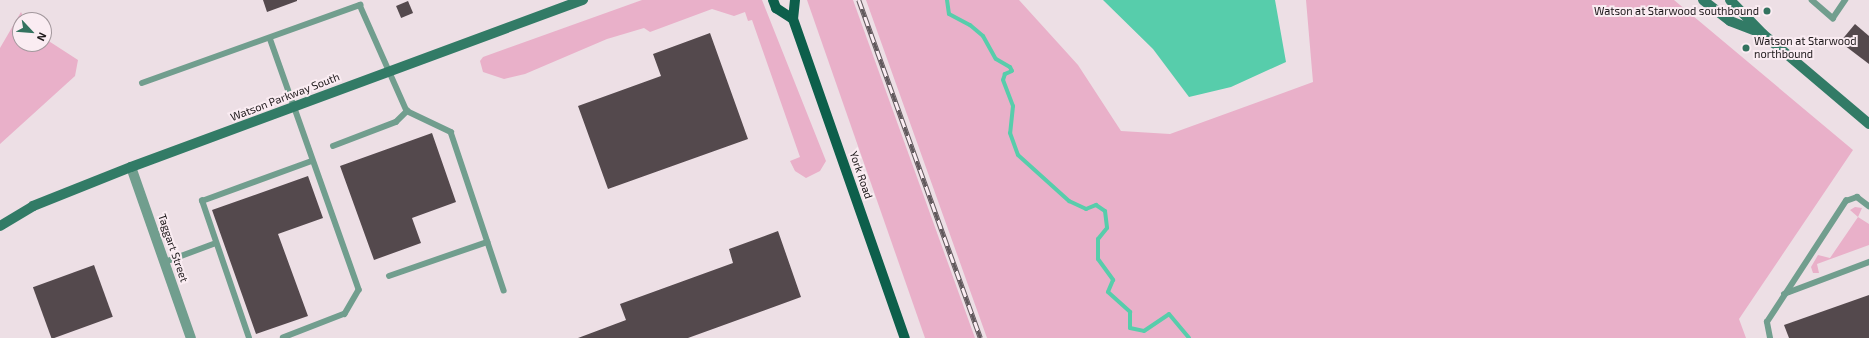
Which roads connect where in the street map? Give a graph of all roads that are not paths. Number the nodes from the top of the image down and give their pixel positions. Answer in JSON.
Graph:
{"nodes":[{"id":1,"x":583,"y":0,"type":"edge"},
{"id":2,"x":773,"y":0,"type":"edge"},
{"id":3,"x":795,"y":0,"type":"edge"},
{"id":4,"x":1703,"y":0,"type":"edge"},
{"id":5,"x":1730,"y":0,"type":"edge"},
{"id":6,"x":1812,"y":0,"type":"edge"},
{"id":7,"x":1844,"y":0,"type":"edge"},
{"id":8,"x":361,"y":3,"type":"edge"},
{"id":9,"x":793,"y":19,"type":"junction"},
{"id":10,"x":1763,"y":34,"type":"junction"},
{"id":11,"x":270,"y":38,"type":"junction"},
{"id":12,"x":388,"y":71,"type":"junction"},
{"id":13,"x":142,"y":83,"type":"dead end"},
{"id":14,"x":293,"y":107,"type":"junction"},
{"id":15,"x":407,"y":111,"type":"junction"},
{"id":16,"x":1869,"y":124,"type":"edge"},
{"id":17,"x":333,"y":146,"type":"dead end"},
{"id":18,"x":312,"y":161,"type":"junction"},
{"id":19,"x":132,"y":167,"type":"junction"},
{"id":20,"x":1869,"y":206,"type":"edge"},
{"id":21,"x":0,"y":226,"type":"edge"},
{"id":22,"x":487,"y":242,"type":"junction"},
{"id":23,"x":216,"y":243,"type":"junction"},
{"id":24,"x":166,"y":262,"type":"junction"},
{"id":25,"x":1869,"y":262,"type":"edge"},
{"id":26,"x":389,"y":276,"type":"dead end"},
{"id":27,"x":504,"y":290,"type":"dead end"},
{"id":28,"x":1784,"y":294,"type":"junction"},
{"id":29,"x":191,"y":338,"type":"edge"},
{"id":30,"x":249,"y":338,"type":"edge"},
{"id":31,"x":283,"y":338,"type":"edge"},
{"id":32,"x":905,"y":338,"type":"edge"},
{"id":33,"x":1770,"y":338,"type":"edge"}],
"edges":[{"from":1,"to":12,"type":"main road","name":"Watson Parkway South"},
{"from":2,"to":9,"type":"main road"},
{"from":3,"to":9,"type":"main road","name":"York Road"},
{"from":4,"to":10,"type":"main road"},
{"from":5,"to":10,"type":"main road"},
{"from":6,"to":7,"type":"lane"},
{"from":8,"to":11,"type":"lane"},
{"from":8,"to":12,"type":"lane"},
{"from":9,"to":32,"type":"main road","name":"York Road"},
{"from":10,"to":16,"type":"main road"},
{"from":11,"to":13,"type":"lane"},
{"from":11,"to":14,"type":"lane"},
{"from":12,"to":14,"type":"main road","name":"Watson Parkway South"},
{"from":12,"to":15,"type":"lane"},
{"from":14,"to":18,"type":"lane"},
{"from":14,"to":19,"type":"main road","name":"Watson Parkway South"},
{"from":15,"to":17,"type":"lane"},
{"from":15,"to":22,"type":"lane"},
{"from":18,"to":23,"type":"lane"},
{"from":18,"to":31,"type":"lane"},
{"from":19,"to":21,"type":"main road","name":"Watson Parkway South"},
{"from":19,"to":24,"type":"street","name":"Taggart Street"},
{"from":20,"to":28,"type":"lane"},
{"from":22,"to":26,"type":"lane"},
{"from":22,"to":27,"type":"lane"},
{"from":23,"to":24,"type":"lane"},
{"from":23,"to":30,"type":"lane"},
{"from":24,"to":29,"type":"street","name":"Taggart Street"},
{"from":25,"to":28,"type":"lane"},
{"from":28,"to":33,"type":"lane"}]}
